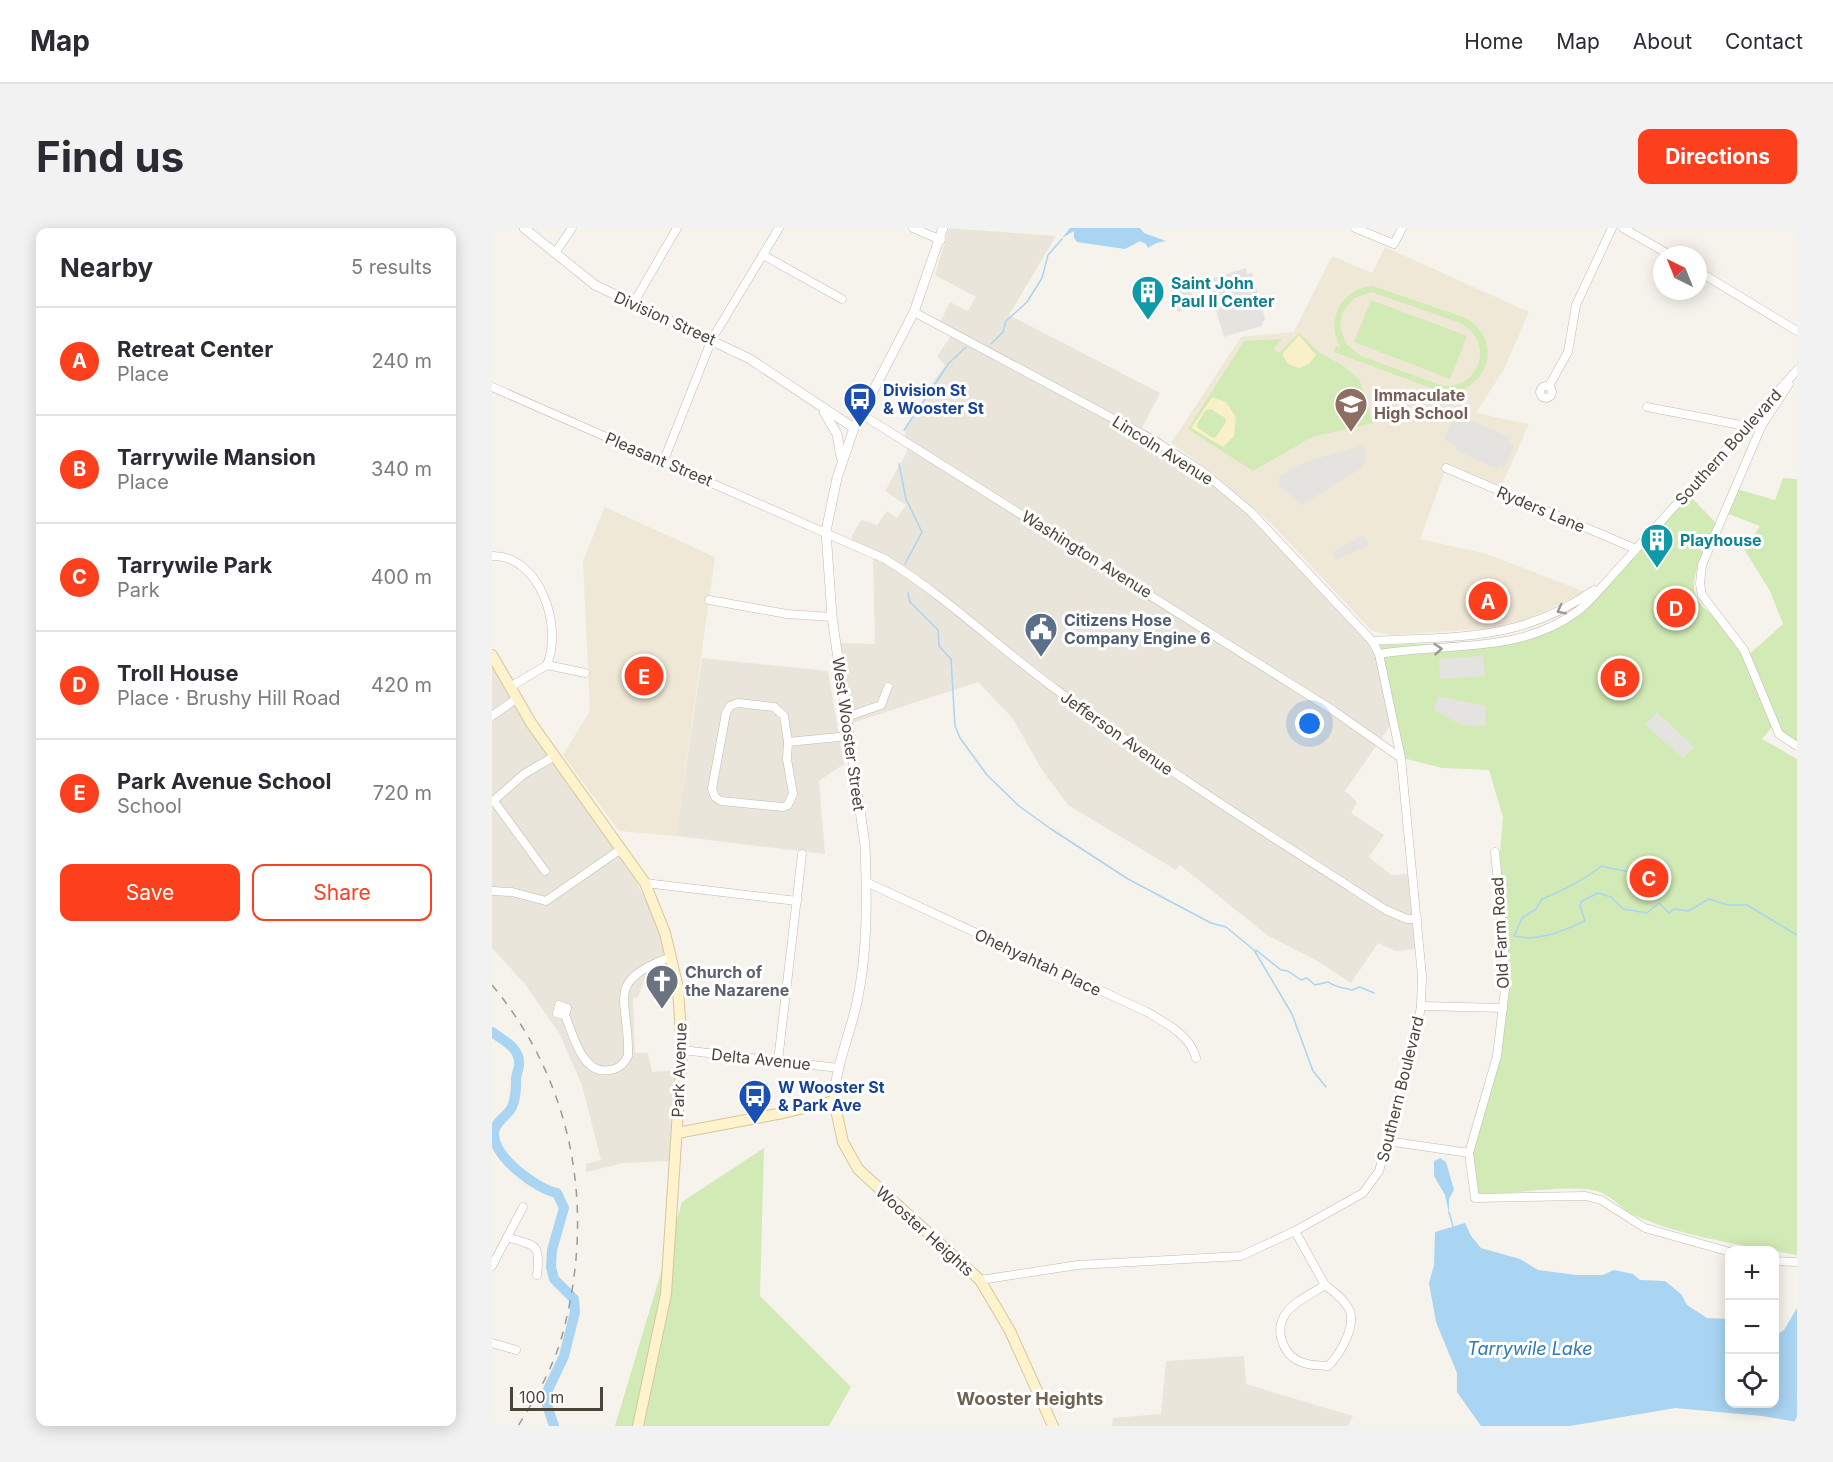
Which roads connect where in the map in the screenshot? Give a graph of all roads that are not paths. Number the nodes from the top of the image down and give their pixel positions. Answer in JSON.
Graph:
{"nodes":[{"id":1,"x":524,"y":228,"type":"edge"},
{"id":2,"x":572,"y":228,"type":"edge"},
{"id":3,"x":677,"y":228,"type":"edge"},
{"id":4,"x":779,"y":228,"type":"edge"},
{"id":5,"x":913,"y":228,"type":"edge"},
{"id":6,"x":943,"y":228,"type":"edge"},
{"id":7,"x":1355,"y":228,"type":"edge"},
{"id":8,"x":1402,"y":228,"type":"edge"},
{"id":9,"x":1612,"y":228,"type":"edge"},
{"id":10,"x":1623,"y":228,"type":"edge"},
{"id":11,"x":941,"y":240,"type":"junction"},
{"id":12,"x":1654,"y":246,"type":"edge"},
{"id":13,"x":555,"y":253,"type":"junction"},
{"id":14,"x":763,"y":255,"type":"junction"},
{"id":15,"x":1707,"y":277,"type":"edge"},
{"id":16,"x":842,"y":299,"type":"dead end"},
{"id":17,"x":633,"y":304,"type":"junction"},
{"id":18,"x":914,"y":312,"type":"junction"},
{"id":19,"x":1797,"y":331,"type":"edge"},
{"id":20,"x":712,"y":339,"type":"junction"},
{"id":21,"x":1796,"y":371,"type":"edge"},
{"id":22,"x":1549,"y":386,"type":"dead end"},
{"id":23,"x":492,"y":387,"type":"edge"},
{"id":24,"x":812,"y":399,"type":"junction"},
{"id":25,"x":1647,"y":407,"type":"dead end"},
{"id":26,"x":861,"y":414,"type":"junction"},
{"id":27,"x":1746,"y":426,"type":"junction"},
{"id":28,"x":854,"y":428,"type":"junction"},
{"id":29,"x":664,"y":460,"type":"junction"},
{"id":30,"x":841,"y":464,"type":"junction"},
{"id":31,"x":1446,"y":468,"type":"dead end"},
{"id":32,"x":826,"y":531,"type":"junction"},
{"id":33,"x":1636,"y":549,"type":"junction"},
{"id":34,"x":492,"y":556,"type":"edge"},
{"id":35,"x":1611,"y":578,"type":"junction"},
{"id":36,"x":709,"y":600,"type":"dead end"},
{"id":37,"x":832,"y":617,"type":"junction"},
{"id":38,"x":1372,"y":641,"type":"junction"},
{"id":39,"x":1379,"y":654,"type":"junction"},
{"id":40,"x":492,"y":656,"type":"edge"},
{"id":41,"x":547,"y":665,"type":"junction"},
{"id":42,"x":585,"y":673,"type":"dead end"},
{"id":43,"x":510,"y":687,"type":"junction"},
{"id":44,"x":888,"y":687,"type":"dead end"},
{"id":45,"x":516,"y":699,"type":"junction"},
{"id":46,"x":492,"y":716,"type":"edge"},
{"id":47,"x":846,"y":717,"type":"junction"},
{"id":48,"x":849,"y":736,"type":"junction"},
{"id":49,"x":788,"y":742,"type":"junction"},
{"id":50,"x":1797,"y":746,"type":"edge"},
{"id":51,"x":555,"y":756,"type":"junction"},
{"id":52,"x":1401,"y":758,"type":"junction"},
{"id":53,"x":493,"y":801,"type":"edge"},
{"id":54,"x":621,"y":849,"type":"junction"},
{"id":55,"x":1495,"y":852,"type":"dead end"},
{"id":56,"x":802,"y":854,"type":"dead end"},
{"id":57,"x":545,"y":872,"type":"dead end"},
{"id":58,"x":866,"y":882,"type":"junction"},
{"id":59,"x":645,"y":884,"type":"junction"},
{"id":60,"x":492,"y":891,"type":"edge"},
{"id":61,"x":797,"y":901,"type":"junction"},
{"id":62,"x":1417,"y":919,"type":"junction"},
{"id":63,"x":672,"y":957,"type":"junction"},
{"id":64,"x":1421,"y":1005,"type":"junction"},
{"id":65,"x":1503,"y":1008,"type":"junction"},
{"id":66,"x":565,"y":1015,"type":"dead end"},
{"id":67,"x":682,"y":1050,"type":"junction"},
{"id":68,"x":1196,"y":1058,"type":"dead end"},
{"id":69,"x":778,"y":1061,"type":"junction"},
{"id":70,"x":839,"y":1068,"type":"junction"},
{"id":71,"x":834,"y":1101,"type":"junction"},
{"id":72,"x":677,"y":1133,"type":"junction"},
{"id":73,"x":1387,"y":1141,"type":"junction"},
{"id":74,"x":1469,"y":1153,"type":"junction"},
{"id":75,"x":523,"y":1207,"type":"dead end"},
{"id":76,"x":1295,"y":1231,"type":"junction"},
{"id":77,"x":507,"y":1237,"type":"junction"},
{"id":78,"x":1725,"y":1251,"type":"edge"},
{"id":79,"x":1779,"y":1261,"type":"edge"},
{"id":80,"x":1797,"y":1262,"type":"edge"},
{"id":81,"x":492,"y":1266,"type":"edge"},
{"id":82,"x":537,"y":1275,"type":"dead end"},
{"id":83,"x":980,"y":1280,"type":"junction"},
{"id":84,"x":1325,"y":1286,"type":"junction"},
{"id":85,"x":492,"y":1343,"type":"edge"},
{"id":86,"x":516,"y":1350,"type":"dead end"},
{"id":87,"x":638,"y":1426,"type":"edge"},
{"id":88,"x":1053,"y":1426,"type":"edge"}],
"edges":[{"from":1,"to":13,"type":"street","name":"Division Street"},
{"from":2,"to":13,"type":"street"},
{"from":3,"to":17,"type":"street"},
{"from":4,"to":14,"type":"street"},
{"from":5,"to":11,"type":"street"},
{"from":6,"to":11,"type":"street","name":"West Wooster Street"},
{"from":7,"to":8,"type":"street"},
{"from":9,"to":22,"type":"street"},
{"from":10,"to":12,"type":"street"},
{"from":11,"to":18,"type":"street","name":"West Wooster Street"},
{"from":13,"to":17,"type":"street","name":"Division Street"},
{"from":14,"to":16,"type":"street"},
{"from":14,"to":20,"type":"street"},
{"from":15,"to":19,"type":"street"},
{"from":17,"to":20,"type":"street","name":"Division Street"},
{"from":18,"to":26,"type":"street","name":"West Wooster Street"},
{"from":18,"to":38,"type":"street","name":"Lincoln Avenue"},
{"from":20,"to":24,"type":"street","name":"Division Street"},
{"from":20,"to":29,"type":"street"},
{"from":21,"to":27,"type":"street","name":"Southern Boulevard"},
{"from":21,"to":50,"type":"street"},
{"from":23,"to":29,"type":"street","name":"Pleasant Street"},
{"from":24,"to":28,"type":"street","name":"Division Street"},
{"from":24,"to":30,"type":"street","name":"Division Street"},
{"from":25,"to":27,"type":"street"},
{"from":26,"to":28,"type":"street","name":"West Wooster Street"},
{"from":26,"to":52,"type":"street","name":"Washington Avenue"},
{"from":27,"to":33,"type":"street","name":"Southern Boulevard"},
{"from":28,"to":30,"type":"street","name":"West Wooster Street"},
{"from":29,"to":32,"type":"street","name":"Pleasant Street"},
{"from":30,"to":32,"type":"street","name":"West Wooster Street"},
{"from":31,"to":33,"type":"street","name":"Ryders Lane"},
{"from":32,"to":37,"type":"street","name":"West Wooster Street"},
{"from":32,"to":62,"type":"street","name":"Jefferson Avenue"},
{"from":33,"to":35,"type":"street","name":"Southern Boulevard"},
{"from":34,"to":41,"type":"street"},
{"from":35,"to":38,"type":"street","name":"Southern Boulevard","one_way":true},
{"from":39,"to":35,"type":"street","name":"Southern Boulevard","one_way":true},
{"from":36,"to":37,"type":"street"},
{"from":37,"to":47,"type":"street","name":"West Wooster Street"},
{"from":38,"to":39,"type":"street","name":"Southern Boulevard"},
{"from":39,"to":52,"type":"street","name":"Southern Boulevard"},
{"from":40,"to":43,"type":"main road","name":"Park Avenue"},
{"from":41,"to":42,"type":"street"},
{"from":41,"to":43,"type":"street"},
{"from":43,"to":45,"type":"main road","name":"Park Avenue"},
{"from":44,"to":47,"type":"street"},
{"from":45,"to":46,"type":"street"},
{"from":45,"to":51,"type":"main road","name":"Park Avenue"},
{"from":47,"to":48,"type":"street","name":"West Wooster Street"},
{"from":48,"to":49,"type":"street"},
{"from":48,"to":58,"type":"street","name":"West Wooster Street"},
{"from":49,"to":49,"type":"street"},
{"from":51,"to":53,"type":"street"},
{"from":51,"to":54,"type":"main road","name":"Park Avenue"},
{"from":52,"to":62,"type":"street","name":"Southern Boulevard"},
{"from":53,"to":57,"type":"street"},
{"from":54,"to":59,"type":"main road","name":"Park Avenue"},
{"from":54,"to":60,"type":"street"},
{"from":55,"to":65,"type":"street","name":"Old Farm Road"},
{"from":56,"to":61,"type":"street"},
{"from":58,"to":68,"type":"street","name":"Ohehyahtah Place"},
{"from":58,"to":70,"type":"street","name":"West Wooster Street"},
{"from":59,"to":61,"type":"street"},
{"from":59,"to":63,"type":"main road","name":"Park Avenue"},
{"from":61,"to":69,"type":"street"},
{"from":62,"to":64,"type":"street","name":"Southern Boulevard"},
{"from":63,"to":66,"type":"street"},
{"from":63,"to":67,"type":"main road","name":"Park Avenue"},
{"from":64,"to":65,"type":"street"},
{"from":64,"to":73,"type":"street","name":"Southern Boulevard"},
{"from":65,"to":74,"type":"street","name":"Old Farm Road"},
{"from":67,"to":69,"type":"street","name":"Delta Avenue"},
{"from":67,"to":72,"type":"main road","name":"Park Avenue"},
{"from":69,"to":70,"type":"street","name":"Delta Avenue"},
{"from":70,"to":71,"type":"street","name":"West Wooster Street"},
{"from":71,"to":72,"type":"main road"},
{"from":71,"to":83,"type":"main road","name":"Wooster Heights"},
{"from":72,"to":87,"type":"main road","name":"Park Avenue"},
{"from":73,"to":74,"type":"street"},
{"from":73,"to":76,"type":"street","name":"Southern Boulevard"},
{"from":74,"to":78,"type":"street"},
{"from":75,"to":77,"type":"street"},
{"from":76,"to":83,"type":"street","name":"Southern Boulevard"},
{"from":76,"to":84,"type":"street"},
{"from":77,"to":81,"type":"street"},
{"from":77,"to":82,"type":"street"},
{"from":79,"to":80,"type":"street"},
{"from":83,"to":88,"type":"main road","name":"Wooster Heights"},
{"from":84,"to":84,"type":"street"},
{"from":85,"to":86,"type":"street"}]}
